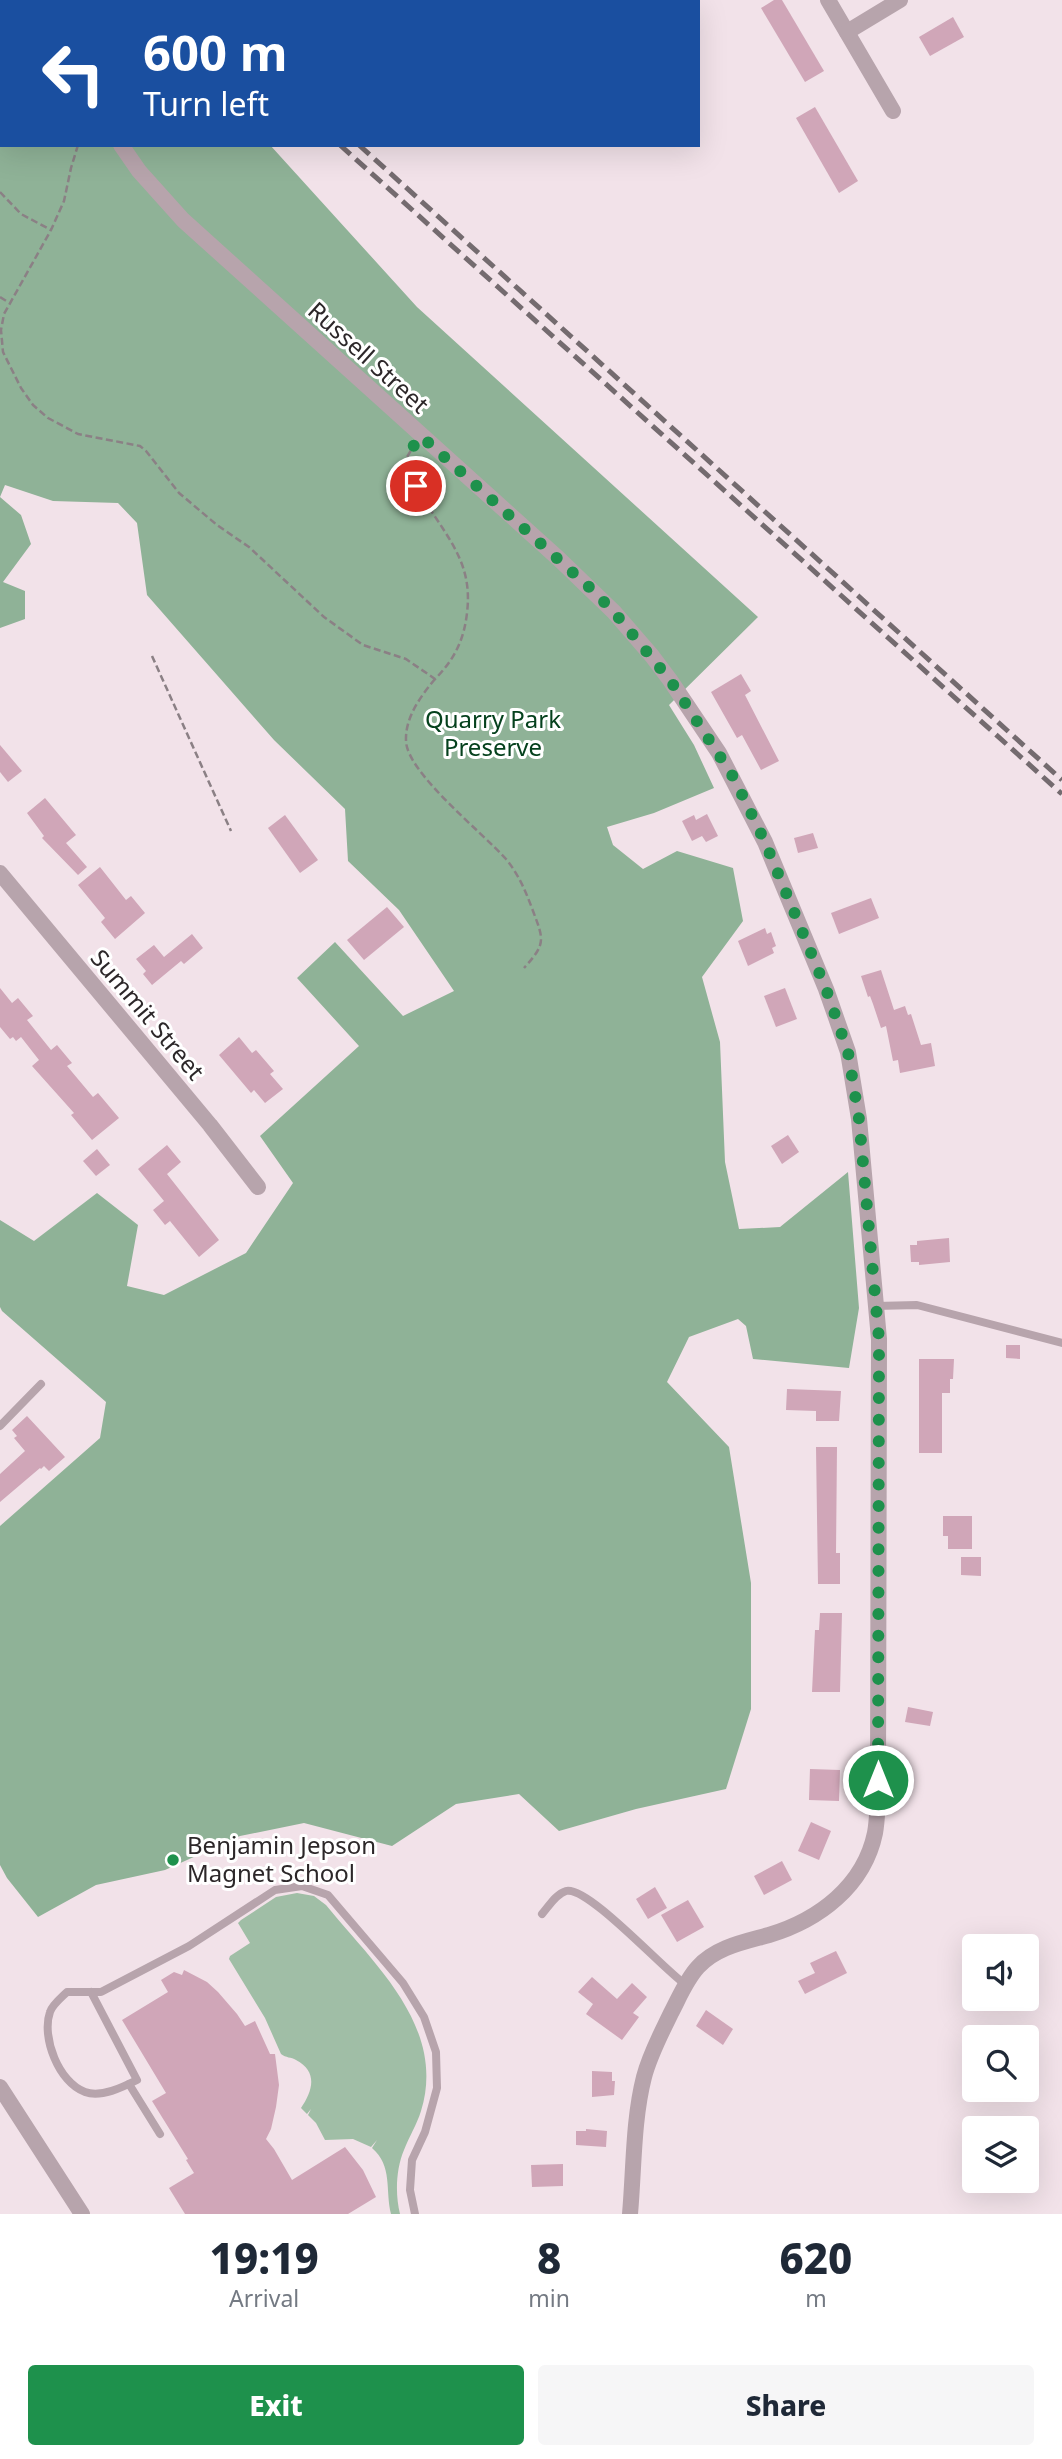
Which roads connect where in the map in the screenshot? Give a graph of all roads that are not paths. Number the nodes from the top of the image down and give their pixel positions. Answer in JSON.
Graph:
{"nodes":[{"id":1,"x":828,"y":0,"type":"edge"},
{"id":2,"x":900,"y":0,"type":"edge"},
{"id":3,"x":847,"y":33,"type":"junction"},
{"id":4,"x":893,"y":111,"type":"dead end"},
{"id":5,"x":122,"y":147,"type":"edge"},
{"id":6,"x":0,"y":873,"type":"edge"},
{"id":7,"x":258,"y":1187,"type":"dead end"},
{"id":8,"x":876,"y":1306,"type":"junction"},
{"id":9,"x":1062,"y":1343,"type":"edge"},
{"id":10,"x":41,"y":1384,"type":"dead end"},
{"id":11,"x":0,"y":1426,"type":"edge"},
{"id":12,"x":542,"y":1914,"type":"dead end"},
{"id":13,"x":685,"y":1984,"type":"junction"},
{"id":14,"x":91,"y":1992,"type":"junction"},
{"id":15,"x":129,"y":2084,"type":"junction"},
{"id":16,"x":0,"y":2087,"type":"edge"},
{"id":17,"x":160,"y":2134,"type":"dead end"},
{"id":18,"x":82,"y":2214,"type":"edge"},
{"id":19,"x":415,"y":2214,"type":"edge"},
{"id":20,"x":630,"y":2214,"type":"edge"}],
"edges":[{"from":1,"to":3,"type":"street"},
{"from":2,"to":3,"type":"street"},
{"from":3,"to":4,"type":"street"},
{"from":5,"to":8,"type":"street","name":"Russell Street"},
{"from":6,"to":7,"type":"street","name":"Summit Street"},
{"from":8,"to":9,"type":"lane"},
{"from":8,"to":13,"type":"street","name":"Russell Street"},
{"from":10,"to":11,"type":"lane"},
{"from":12,"to":13,"type":"lane"},
{"from":13,"to":20,"type":"street","name":"Russell Street"},
{"from":14,"to":15,"type":"lane"},
{"from":14,"to":15,"type":"lane"},
{"from":14,"to":19,"type":"lane"},
{"from":15,"to":17,"type":"lane"},
{"from":16,"to":18,"type":"street"}]}
